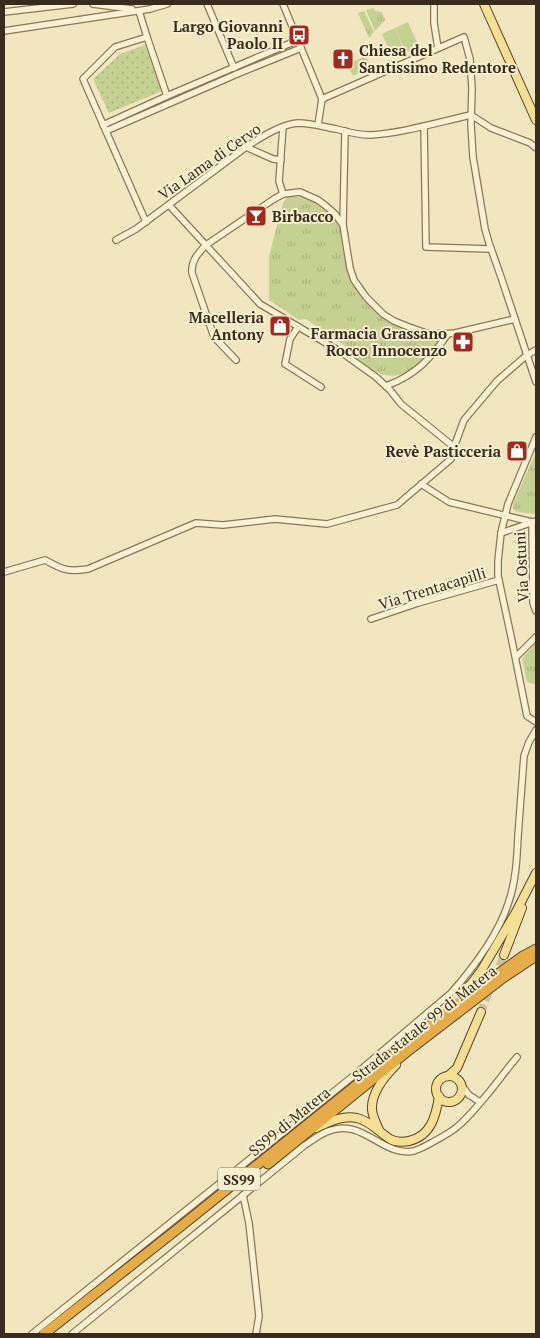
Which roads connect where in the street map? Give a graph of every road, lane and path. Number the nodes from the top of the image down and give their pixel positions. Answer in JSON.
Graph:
{"nodes":[{"id":1,"x":73,"y":4,"type":"edge"},
{"id":2,"x":94,"y":4,"type":"edge"},
{"id":3,"x":167,"y":4,"type":"edge"},
{"id":4,"x":208,"y":4,"type":"edge"},
{"id":5,"x":283,"y":4,"type":"edge"},
{"id":6,"x":434,"y":4,"type":"edge"},
{"id":7,"x":484,"y":4,"type":"edge"},
{"id":8,"x":139,"y":10,"type":"junction"},
{"id":9,"x":4,"y":12,"type":"edge"},
{"id":10,"x":4,"y":31,"type":"edge"},
{"id":11,"x":147,"y":37,"type":"junction"},
{"id":12,"x":298,"y":40,"type":"junction"},
{"id":13,"x":301,"y":48,"type":"junction"},
{"id":14,"x":438,"y":48,"type":"junction"},
{"id":15,"x":234,"y":68,"type":"junction"},
{"id":16,"x":167,"y":96,"type":"junction"},
{"id":17,"x":322,"y":99,"type":"junction"},
{"id":18,"x":471,"y":115,"type":"junction"},
{"id":19,"x":536,"y":120,"type":"edge"},
{"id":20,"x":318,"y":125,"type":"junction"},
{"id":21,"x":424,"y":126,"type":"junction"},
{"id":22,"x":283,"y":127,"type":"junction"},
{"id":23,"x":105,"y":128,"type":"junction"},
{"id":24,"x":345,"y":131,"type":"junction"},
{"id":25,"x":246,"y":147,"type":"junction"},
{"id":26,"x":536,"y":148,"type":"edge"},
{"id":27,"x":281,"y":160,"type":"junction"},
{"id":28,"x":283,"y":194,"type":"junction"},
{"id":29,"x":169,"y":205,"type":"junction"},
{"id":30,"x":146,"y":222,"type":"junction"},
{"id":31,"x":342,"y":225,"type":"junction"},
{"id":32,"x":116,"y":240,"type":"dead end"},
{"id":33,"x":206,"y":245,"type":"junction"},
{"id":34,"x":491,"y":249,"type":"junction"},
{"id":35,"x":515,"y":319,"type":"junction"},
{"id":36,"x":298,"y":327,"type":"junction"},
{"id":37,"x":448,"y":334,"type":"junction"},
{"id":38,"x":536,"y":350,"type":"edge"},
{"id":39,"x":527,"y":355,"type":"junction"},
{"id":40,"x":236,"y":360,"type":"dead end"},
{"id":41,"x":536,"y":382,"type":"edge"},
{"id":42,"x":386,"y":386,"type":"junction"},
{"id":43,"x":321,"y":387,"type":"dead end"},
{"id":44,"x":536,"y":437,"type":"edge"},
{"id":45,"x":454,"y":447,"type":"junction"},
{"id":46,"x":422,"y":484,"type":"junction"},
{"id":47,"x":505,"y":515,"type":"junction"},
{"id":48,"x":534,"y":521,"type":"edge"},
{"id":49,"x":501,"y":533,"type":"junction"},
{"id":50,"x":4,"y":572,"type":"edge"},
{"id":51,"x":499,"y":580,"type":"junction"},
{"id":52,"x":536,"y":611,"type":"edge"},
{"id":53,"x":372,"y":619,"type":"dead end"},
{"id":54,"x":536,"y":637,"type":"edge"},
{"id":55,"x":516,"y":657,"type":"junction"},
{"id":56,"x":536,"y":722,"type":"edge"},
{"id":57,"x":536,"y":730,"type":"edge"},
{"id":58,"x":536,"y":873,"type":"edge"},
{"id":59,"x":536,"y":949,"type":"edge"},
{"id":60,"x":504,"y":955,"type":"tunnel mouth"},
{"id":61,"x":536,"y":956,"type":"edge"},
{"id":62,"x":481,"y":1012,"type":"tunnel mouth"},
{"id":63,"x":408,"y":1051,"type":"junction"},
{"id":64,"x":395,"y":1053,"type":"junction"},
{"id":65,"x":517,"y":1057,"type":"dead end"},
{"id":66,"x":457,"y":1068,"type":"junction"},
{"id":67,"x":448,"y":1076,"type":"junction"},
{"id":68,"x":463,"y":1089,"type":"junction"},
{"id":69,"x":439,"y":1096,"type":"junction"},
{"id":70,"x":450,"y":1101,"type":"junction"},
{"id":71,"x":480,"y":1102,"type":"junction"},
{"id":72,"x":436,"y":1114,"type":"junction"},
{"id":73,"x":380,"y":1131,"type":"junction"},
{"id":74,"x":307,"y":1132,"type":"junction"},
{"id":75,"x":243,"y":1195,"type":"junction"},
{"id":76,"x":32,"y":1334,"type":"edge"},
{"id":77,"x":44,"y":1334,"type":"edge"},
{"id":78,"x":54,"y":1334,"type":"edge"},
{"id":79,"x":72,"y":1334,"type":"edge"},
{"id":80,"x":256,"y":1334,"type":"edge"}],
"edges":[{"from":1,"to":9,"type":"street"},
{"from":2,"to":8,"type":"street"},
{"from":3,"to":8,"type":"street"},
{"from":4,"to":15,"type":"street"},
{"from":5,"to":12,"type":"street"},
{"from":6,"to":14,"type":"street"},
{"from":7,"to":19,"type":"main road"},
{"from":8,"to":10,"type":"street"},
{"from":8,"to":11,"type":"street"},
{"from":11,"to":16,"type":"street"},
{"from":11,"to":23,"type":"street"},
{"from":12,"to":13,"type":"street"},
{"from":12,"to":15,"type":"street"},
{"from":13,"to":17,"type":"street"},
{"from":13,"to":23,"type":"street"},
{"from":14,"to":17,"type":"street"},
{"from":14,"to":18,"type":"street"},
{"from":15,"to":16,"type":"street"},
{"from":16,"to":23,"type":"street"},
{"from":17,"to":20,"type":"street"},
{"from":18,"to":21,"type":"street","name":"Via Lama di Cervo"},
{"from":18,"to":26,"type":"street"},
{"from":18,"to":34,"type":"street"},
{"from":20,"to":22,"type":"street","name":"Via Lama di Cervo"},
{"from":20,"to":24,"type":"street","name":"Via Lama di Cervo"},
{"from":21,"to":24,"type":"street","name":"Via Lama di Cervo"},
{"from":21,"to":34,"type":"street"},
{"from":22,"to":25,"type":"street","name":"Via Lama di Cervo"},
{"from":22,"to":27,"type":"street"},
{"from":23,"to":30,"type":"street"},
{"from":24,"to":31,"type":"street"},
{"from":25,"to":27,"type":"street"},
{"from":25,"to":29,"type":"street","name":"Via Lama di Cervo"},
{"from":27,"to":28,"type":"street"},
{"from":28,"to":31,"type":"street"},
{"from":28,"to":33,"type":"street"},
{"from":29,"to":30,"type":"street","name":"Via Lama di Cervo"},
{"from":29,"to":33,"type":"street"},
{"from":30,"to":32,"type":"street","name":"Via Lama di Cervo"},
{"from":31,"to":37,"type":"street"},
{"from":33,"to":36,"type":"street"},
{"from":33,"to":40,"type":"street"},
{"from":34,"to":35,"type":"street"},
{"from":35,"to":37,"type":"street"},
{"from":35,"to":39,"type":"street"},
{"from":36,"to":42,"type":"street"},
{"from":36,"to":43,"type":"street"},
{"from":37,"to":42,"type":"street"},
{"from":38,"to":39,"type":"street"},
{"from":39,"to":41,"type":"street"},
{"from":39,"to":45,"type":"street"},
{"from":42,"to":45,"type":"street"},
{"from":44,"to":47,"type":"street","name":"Via Trentacapilli"},
{"from":45,"to":46,"type":"street"},
{"from":46,"to":47,"type":"street"},
{"from":46,"to":50,"type":"street"},
{"from":47,"to":48,"type":"street"},
{"from":47,"to":49,"type":"street","name":"Via Trentacapilli"},
{"from":48,"to":49,"type":"street"},
{"from":48,"to":52,"type":"street","name":"Via Ostuni"},
{"from":49,"to":51,"type":"street","name":"Via Trentacapilli"},
{"from":51,"to":53,"type":"street","name":"Via Trentacapilli"},
{"from":51,"to":55,"type":"street","name":"Via Trentacapilli"},
{"from":54,"to":55,"type":"street"},
{"from":55,"to":56,"type":"street","name":"Via Trentacapilli"},
{"from":57,"to":76,"type":"street"},
{"from":58,"to":60,"type":"main road"},
{"from":58,"to":64,"type":"main road"},
{"from":59,"to":64,"type":"highway","name":"Strada statale 99 di Matera","number":"SS99"},
{"from":61,"to":63,"type":"highway","name":"Strada statale 99 di Matera","number":"SS99"},
{"from":62,"to":66,"type":"main road","name":"Strada statale 99 di Matera"},
{"from":63,"to":73,"type":"main road"},
{"from":63,"to":74,"type":"highway","name":"Strada statale 99 di Matera","number":"SS99"},
{"from":64,"to":77,"type":"highway","name":"SS99 di Matera","number":"SS99"},
{"from":65,"to":71,"type":"street"},
{"from":66,"to":67,"type":"main road","name":"Strada statale 99 di Matera"},
{"from":66,"to":68,"type":"main road"},
{"from":67,"to":68,"type":"main road"},
{"from":67,"to":69,"type":"main road"},
{"from":68,"to":70,"type":"main road"},
{"from":68,"to":71,"type":"street"},
{"from":69,"to":70,"type":"main road"},
{"from":69,"to":72,"type":"main road"},
{"from":70,"to":72,"type":"main road"},
{"from":71,"to":75,"type":"street"},
{"from":72,"to":73,"type":"main road"},
{"from":73,"to":74,"type":"main road"},
{"from":74,"to":78,"type":"highway","number":"SS99"},
{"from":75,"to":79,"type":"street"},
{"from":75,"to":80,"type":"street"}]}
